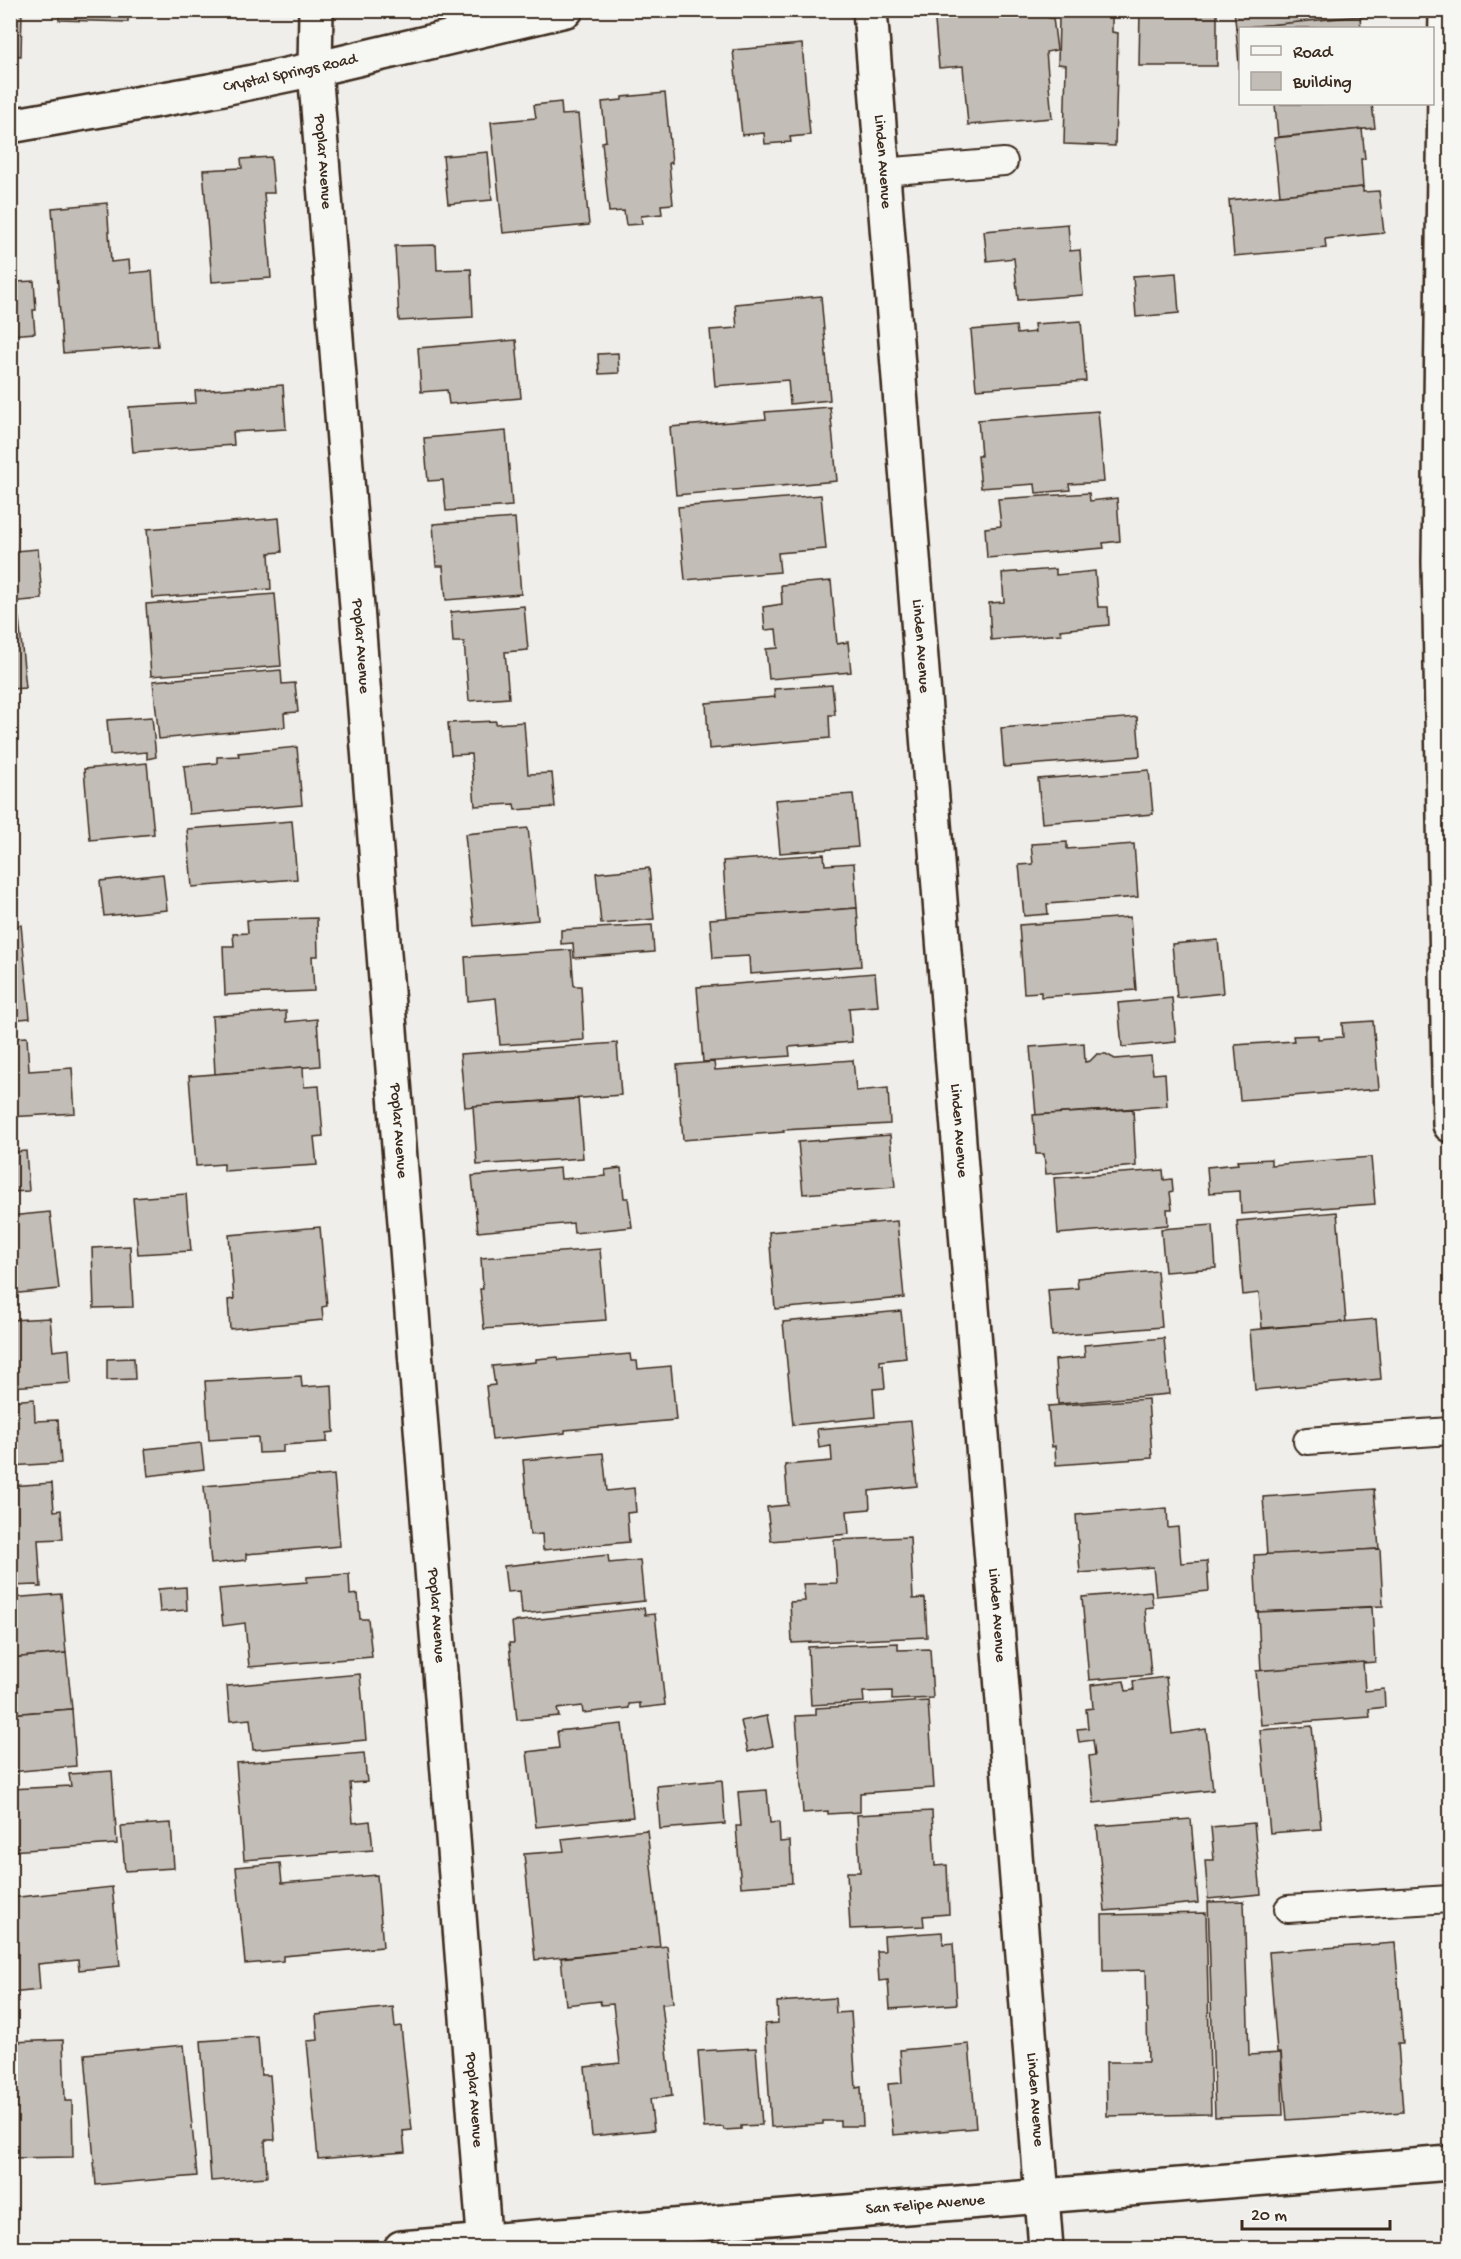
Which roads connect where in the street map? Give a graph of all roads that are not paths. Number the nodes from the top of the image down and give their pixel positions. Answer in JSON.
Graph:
{"nodes":[{"id":1,"x":316,"y":10,"type":"edge"},
{"id":2,"x":567,"y":10,"type":"edge"},
{"id":3,"x":870,"y":10,"type":"edge"},
{"id":4,"x":1446,"y":10,"type":"edge"},
{"id":5,"x":315,"y":69,"type":"junction"},
{"id":6,"x":10,"y":126,"type":"edge"},
{"id":7,"x":1004,"y":162,"type":"dead end"},
{"id":8,"x":882,"y":172,"type":"junction"},
{"id":9,"x":1450,"y":1125,"type":"edge"},
{"id":10,"x":1450,"y":1431,"type":"edge"},
{"id":11,"x":1307,"y":1441,"type":"dead end"},
{"id":12,"x":1450,"y":1899,"type":"edge"},
{"id":13,"x":1288,"y":1909,"type":"dead end"},
{"id":14,"x":1450,"y":2163,"type":"edge"},
{"id":15,"x":1042,"y":2196,"type":"junction"},
{"id":16,"x":485,"y":2245,"type":"edge"},
{"id":17,"x":401,"y":2248,"type":"edge"},
{"id":18,"x":1046,"y":2248,"type":"edge"}],
"edges":[{"from":1,"to":5,"type":"street","name":"Poplar Avenue"},
{"from":2,"to":5,"type":"street","name":"Crystal Springs Road"},
{"from":3,"to":8,"type":"street","name":"Linden Avenue"},
{"from":4,"to":9,"type":"street"},
{"from":5,"to":6,"type":"street","name":"Crystal Springs Road"},
{"from":5,"to":16,"type":"street","name":"Poplar Avenue"},
{"from":7,"to":8,"type":"lane"},
{"from":8,"to":15,"type":"street","name":"Linden Avenue"},
{"from":10,"to":11,"type":"lane"},
{"from":12,"to":13,"type":"lane"},
{"from":14,"to":15,"type":"street","name":"San Felipe Avenue"},
{"from":15,"to":16,"type":"street","name":"San Felipe Avenue"},
{"from":15,"to":18,"type":"street","name":"Linden Avenue"},
{"from":16,"to":17,"type":"street","name":"San Felipe Avenue"}]}
